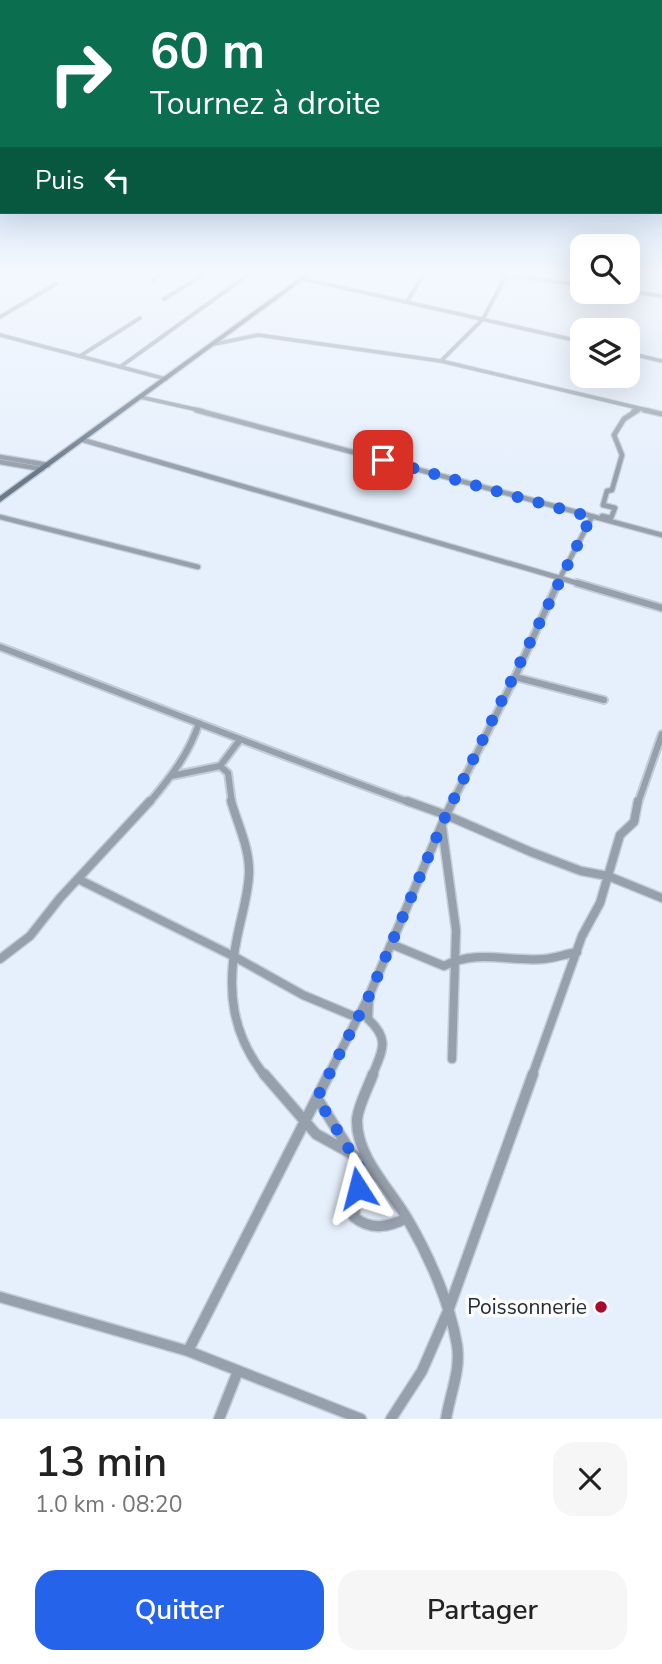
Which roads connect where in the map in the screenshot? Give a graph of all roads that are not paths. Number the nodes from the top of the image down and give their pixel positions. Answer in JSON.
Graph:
{"nodes":[{"id":1,"x":12,"y":338,"type":"edge"},
{"id":2,"x":108,"y":338,"type":"edge"},
{"id":3,"x":160,"y":338,"type":"edge"},
{"id":4,"x":223,"y":338,"type":"edge"},
{"id":5,"x":243,"y":338,"type":"edge"},
{"id":6,"x":281,"y":338,"type":"edge"},
{"id":7,"x":464,"y":338,"type":"edge"},
{"id":8,"x":215,"y":344,"type":"junction"},
{"id":9,"x":640,"y":355,"type":"edge"},
{"id":10,"x":80,"y":356,"type":"junction"},
{"id":11,"x":662,"y":360,"type":"edge"},
{"id":12,"x":441,"y":361,"type":"junction"},
{"id":13,"x":120,"y":367,"type":"junction"},
{"id":14,"x":166,"y":379,"type":"junction"},
{"id":15,"x":141,"y":397,"type":"junction"},
{"id":16,"x":642,"y":409,"type":"junction"},
{"id":17,"x":662,"y":414,"type":"edge"},
{"id":18,"x":83,"y":440,"type":"junction"},
{"id":19,"x":0,"y":459,"type":"edge"},
{"id":20,"x":45,"y":467,"type":"junction"},
{"id":21,"x":0,"y":500,"type":"edge"},
{"id":22,"x":0,"y":517,"type":"edge"},
{"id":23,"x":591,"y":517,"type":"junction"},
{"id":24,"x":662,"y":535,"type":"edge"},
{"id":25,"x":198,"y":567,"type":"dead end"},
{"id":26,"x":559,"y":578,"type":"junction"},
{"id":27,"x":662,"y":608,"type":"edge"},
{"id":28,"x":0,"y":647,"type":"edge"},
{"id":29,"x":515,"y":677,"type":"junction"},
{"id":30,"x":604,"y":700,"type":"dead end"},
{"id":31,"x":199,"y":723,"type":"junction"},
{"id":32,"x":662,"y":734,"type":"edge"},
{"id":33,"x":239,"y":741,"type":"junction"},
{"id":34,"x":660,"y":747,"type":"edge"},
{"id":35,"x":220,"y":766,"type":"junction"},
{"id":36,"x":170,"y":776,"type":"junction"},
{"id":37,"x":446,"y":815,"type":"junction"},
{"id":38,"x":442,"y":825,"type":"junction"},
{"id":39,"x":608,"y":876,"type":"junction"},
{"id":40,"x":78,"y":879,"type":"junction"},
{"id":41,"x":662,"y":898,"type":"edge"},
{"id":42,"x":391,"y":944,"type":"junction"},
{"id":43,"x":577,"y":952,"type":"junction"},
{"id":44,"x":235,"y":957,"type":"junction"},
{"id":45,"x":0,"y":959,"type":"edge"},
{"id":46,"x":456,"y":960,"type":"junction"},
{"id":47,"x":369,"y":996,"type":"junction"},
{"id":48,"x":358,"y":1018,"type":"junction"},
{"id":49,"x":452,"y":1059,"type":"dead end"},
{"id":50,"x":317,"y":1098,"type":"junction"},
{"id":51,"x":306,"y":1120,"type":"junction"},
{"id":52,"x":353,"y":1154,"type":"junction"},
{"id":53,"x":381,"y":1181,"type":"junction"},
{"id":54,"x":407,"y":1218,"type":"junction"},
{"id":55,"x":0,"y":1297,"type":"edge"},
{"id":56,"x":449,"y":1311,"type":"junction"},
{"id":57,"x":188,"y":1351,"type":"junction"},
{"id":58,"x":238,"y":1371,"type":"junction"},
{"id":59,"x":219,"y":1419,"type":"edge"},
{"id":60,"x":361,"y":1419,"type":"edge"},
{"id":61,"x":391,"y":1419,"type":"edge"},
{"id":62,"x":446,"y":1419,"type":"edge"}],
"edges":[{"from":1,"to":10,"type":"street"},
{"from":2,"to":10,"type":"street"},
{"from":3,"to":13,"type":"street"},
{"from":4,"to":8,"type":"street"},
{"from":5,"to":8,"type":"street"},
{"from":6,"to":12,"type":"street"},
{"from":7,"to":12,"type":"street"},
{"from":8,"to":14,"type":"street"},
{"from":9,"to":11,"type":"street"},
{"from":10,"to":13,"type":"street"},
{"from":12,"to":16,"type":"street"},
{"from":13,"to":14,"type":"street"},
{"from":14,"to":15,"type":"street"},
{"from":15,"to":18,"type":"street"},
{"from":15,"to":23,"type":"street"},
{"from":16,"to":17,"type":"street"},
{"from":16,"to":23,"type":"street"},
{"from":18,"to":20,"type":"street"},
{"from":18,"to":26,"type":"street"},
{"from":19,"to":20,"type":"street"},
{"from":20,"to":21,"type":"street"},
{"from":22,"to":25,"type":"street"},
{"from":23,"to":24,"type":"street"},
{"from":23,"to":26,"type":"street"},
{"from":26,"to":27,"type":"street"},
{"from":26,"to":29,"type":"street"},
{"from":28,"to":31,"type":"street"},
{"from":29,"to":30,"type":"street"},
{"from":29,"to":37,"type":"street"},
{"from":31,"to":33,"type":"street"},
{"from":31,"to":36,"type":"street"},
{"from":32,"to":34,"type":"street"},
{"from":33,"to":35,"type":"street"},
{"from":33,"to":37,"type":"street"},
{"from":34,"to":39,"type":"street"},
{"from":35,"to":36,"type":"street"},
{"from":35,"to":44,"type":"street"},
{"from":36,"to":40,"type":"street"},
{"from":37,"to":38,"type":"street"},
{"from":37,"to":39,"type":"street"},
{"from":38,"to":42,"type":"street"},
{"from":38,"to":46,"type":"street"},
{"from":39,"to":41,"type":"street"},
{"from":39,"to":43,"type":"street"},
{"from":40,"to":44,"type":"street"},
{"from":40,"to":45,"type":"street"},
{"from":42,"to":46,"type":"street"},
{"from":42,"to":47,"type":"street"},
{"from":43,"to":46,"type":"street"},
{"from":43,"to":56,"type":"street"},
{"from":44,"to":48,"type":"street"},
{"from":44,"to":51,"type":"street"},
{"from":46,"to":49,"type":"street"},
{"from":47,"to":48,"type":"street"},
{"from":47,"to":53,"type":"street"},
{"from":48,"to":50,"type":"street"},
{"from":50,"to":51,"type":"street"},
{"from":50,"to":52,"type":"street"},
{"from":51,"to":52,"type":"street"},
{"from":51,"to":57,"type":"street"},
{"from":52,"to":53,"type":"street"},
{"from":52,"to":54,"type":"street"},
{"from":53,"to":54,"type":"street"},
{"from":54,"to":56,"type":"street"},
{"from":55,"to":57,"type":"street"},
{"from":56,"to":61,"type":"street"},
{"from":56,"to":62,"type":"street"},
{"from":57,"to":58,"type":"street"},
{"from":58,"to":59,"type":"street"},
{"from":58,"to":60,"type":"street"}]}
